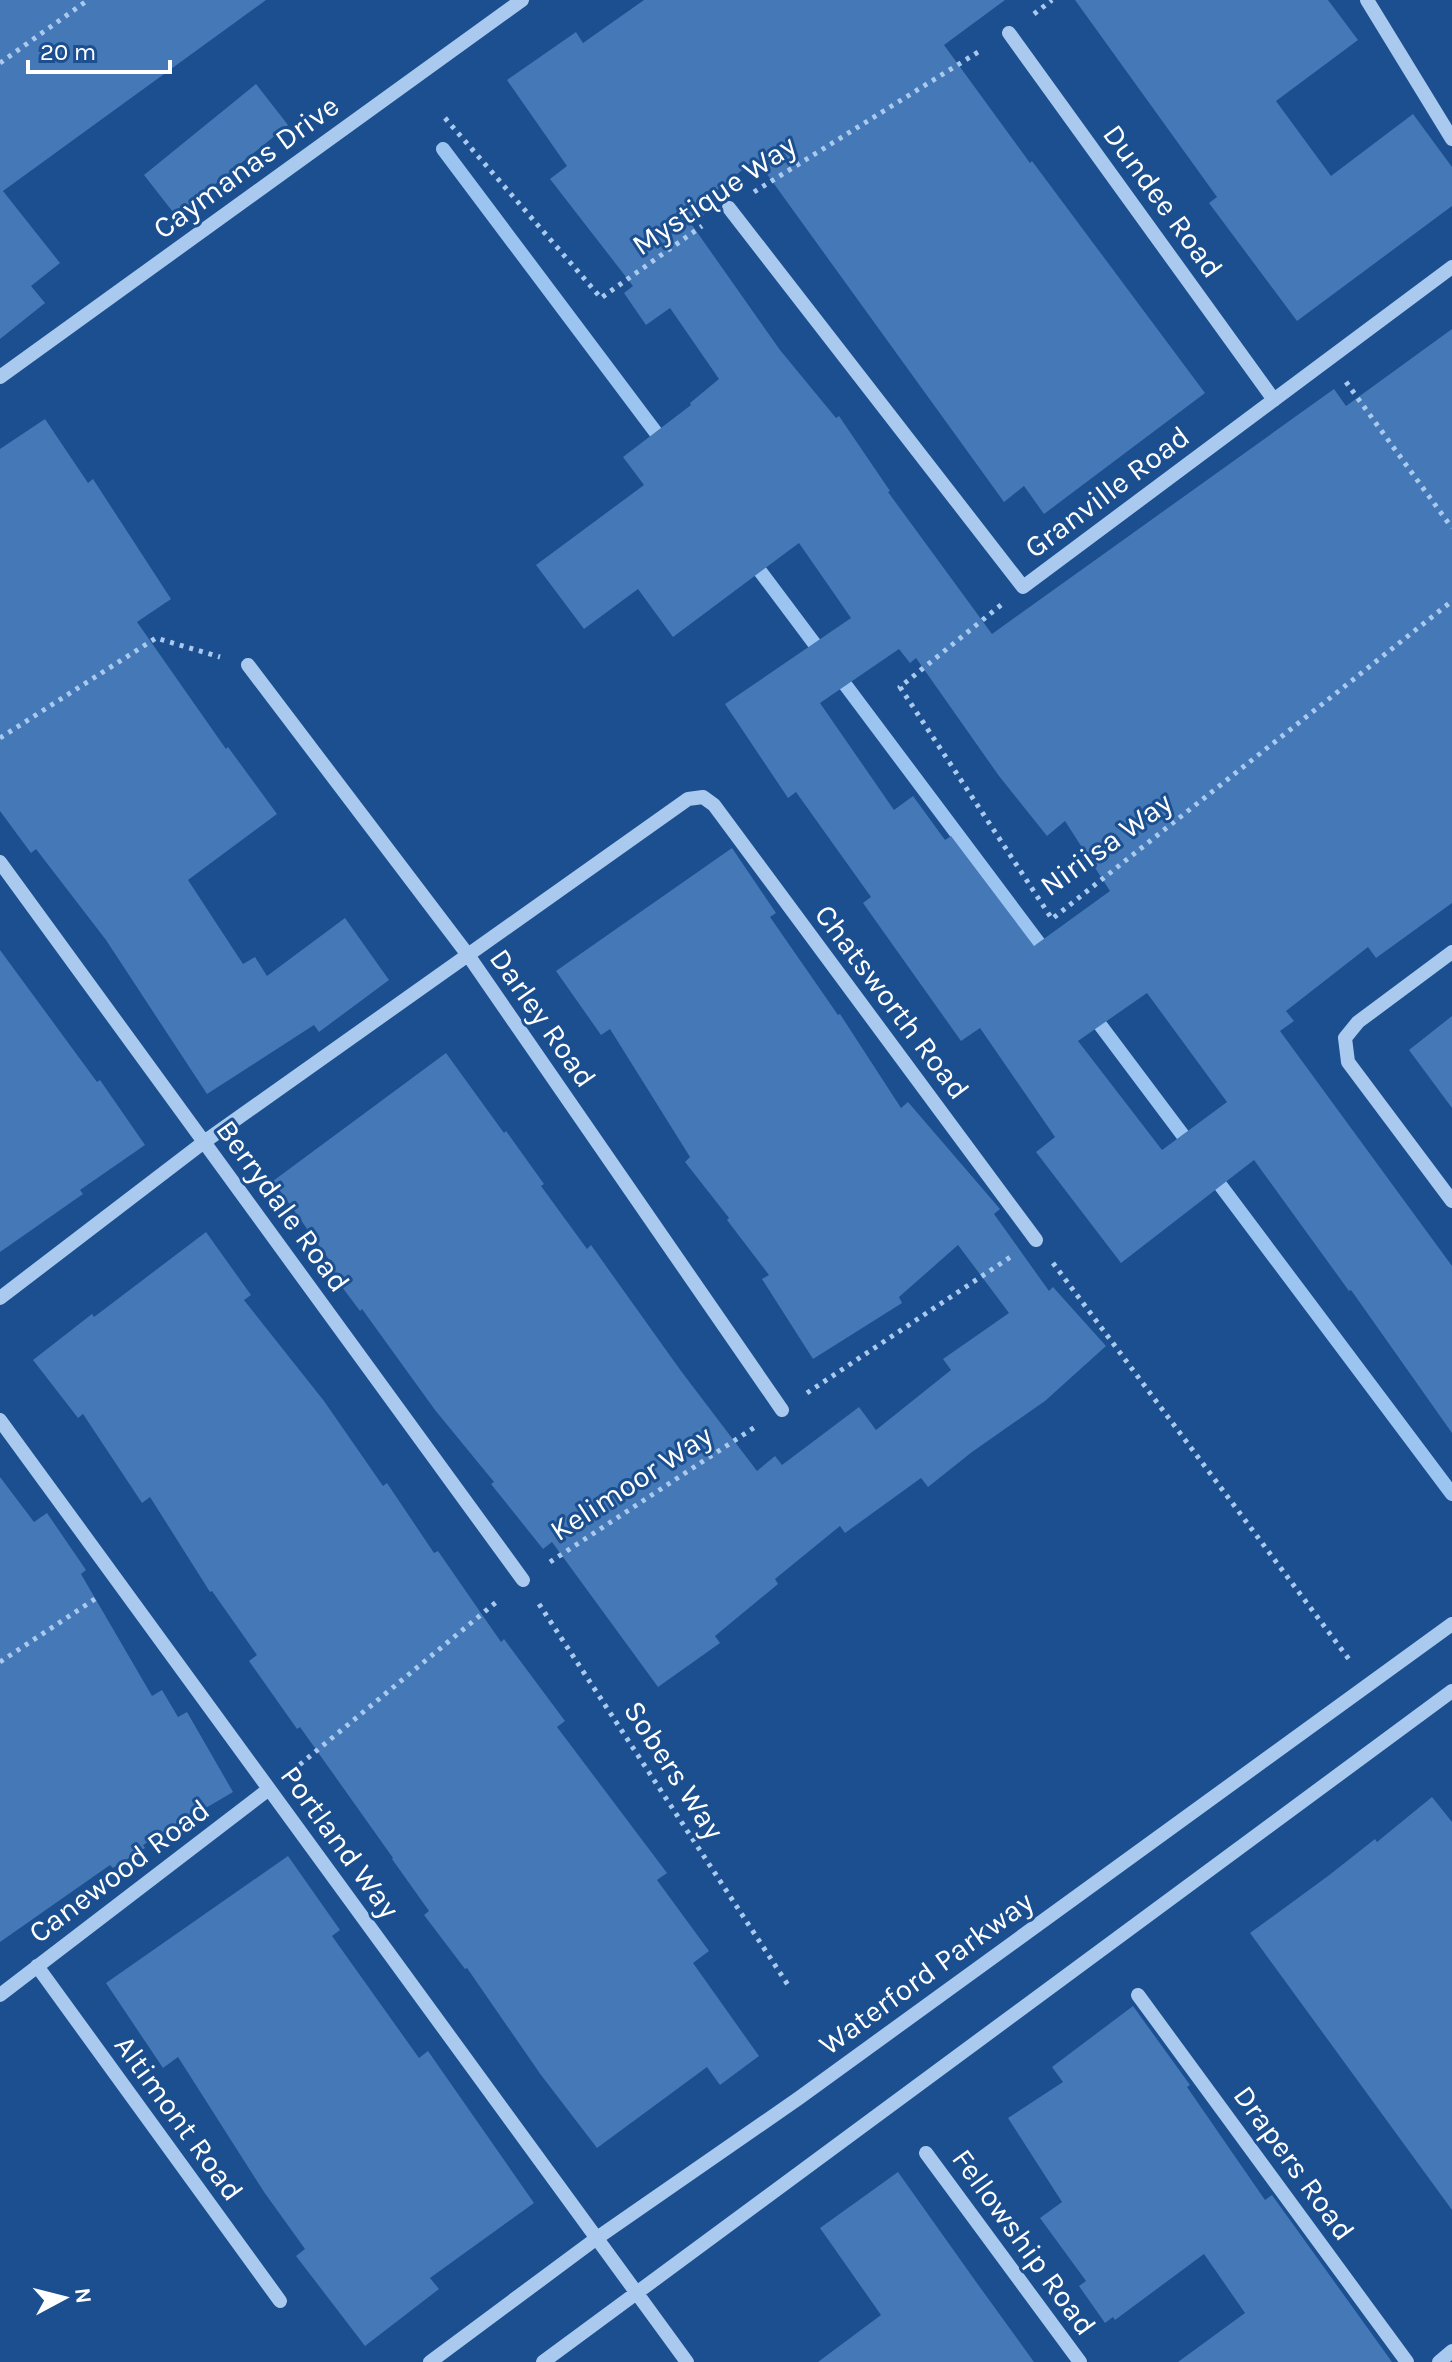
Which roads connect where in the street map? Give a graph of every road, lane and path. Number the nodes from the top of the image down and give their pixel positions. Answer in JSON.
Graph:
{"nodes":[{"id":1,"x":88,"y":0,"type":"edge"},
{"id":2,"x":522,"y":0,"type":"edge"},
{"id":3,"x":1052,"y":0,"type":"edge"},
{"id":4,"x":1367,"y":0,"type":"edge"},
{"id":5,"x":1009,"y":33,"type":"junction"},
{"id":6,"x":0,"y":63,"type":"edge"},
{"id":7,"x":445,"y":118,"type":"dead end"},
{"id":8,"x":1452,"y":139,"type":"edge"},
{"id":9,"x":729,"y":208,"type":"junction"},
{"id":10,"x":1452,"y":267,"type":"edge"},
{"id":11,"x":1329,"y":358,"type":"junction"},
{"id":12,"x":0,"y":377,"type":"edge"},
{"id":13,"x":1274,"y":400,"type":"junction"},
{"id":14,"x":1452,"y":528,"type":"edge"},
{"id":15,"x":1023,"y":587,"type":"junction"},
{"id":16,"x":1452,"y":601,"type":"edge"},
{"id":17,"x":248,"y":665,"type":"joint"},
{"id":18,"x":0,"y":738,"type":"edge"},
{"id":19,"x":0,"y":862,"type":"edge"},
{"id":20,"x":1452,"y":952,"type":"edge"},
{"id":21,"x":468,"y":955,"type":"junction"},
{"id":22,"x":204,"y":1142,"type":"junction"},
{"id":23,"x":1452,"y":1201,"type":"edge"},
{"id":24,"x":1036,"y":1240,"type":"junction"},
{"id":25,"x":0,"y":1298,"type":"edge"},
{"id":26,"x":782,"y":1410,"type":"junction"},
{"id":27,"x":0,"y":1420,"type":"edge"},
{"id":28,"x":523,"y":1580,"type":"junction"},
{"id":29,"x":119,"y":1583,"type":"junction"},
{"id":30,"x":1452,"y":1624,"type":"edge"},
{"id":31,"x":0,"y":1662,"type":"edge"},
{"id":32,"x":1368,"y":1685,"type":"junction"},
{"id":33,"x":1452,"y":1691,"type":"edge"},
{"id":34,"x":269,"y":1789,"type":"junction"},
{"id":35,"x":37,"y":1966,"type":"junction"},
{"id":36,"x":788,"y":1985,"type":"dead end"},
{"id":37,"x":0,"y":1995,"type":"edge"},
{"id":38,"x":1138,"y":1995,"type":"dead end"},
{"id":39,"x":926,"y":2153,"type":"dead end"},
{"id":40,"x":597,"y":2238,"type":"junction"},
{"id":41,"x":637,"y":2294,"type":"junction"},
{"id":42,"x":280,"y":2301,"type":"dead end"},
{"id":43,"x":1452,"y":2351,"type":"edge"},
{"id":44,"x":430,"y":2362,"type":"edge"},
{"id":45,"x":543,"y":2362,"type":"edge"},
{"id":46,"x":687,"y":2362,"type":"edge"},
{"id":47,"x":1080,"y":2362,"type":"edge"},
{"id":48,"x":1407,"y":2362,"type":"edge"},
{"id":49,"x":1439,"y":2362,"type":"edge"}],
"edges":[{"from":1,"to":6,"type":"path"},
{"from":2,"to":12,"type":"street","name":"Caymanas Drive"},
{"from":3,"to":5,"type":"path","name":"Mystique Way"},
{"from":4,"to":8,"type":"street"},
{"from":5,"to":9,"type":"path","name":"Mystique Way"},
{"from":5,"to":13,"type":"street","name":"Dundee Road"},
{"from":7,"to":9,"type":"path","name":"Mystique Way"},
{"from":9,"to":15,"type":"street","name":"Granville Road"},
{"from":10,"to":11,"type":"street","name":"Granville Road"},
{"from":11,"to":13,"type":"street","name":"Granville Road"},
{"from":11,"to":14,"type":"path"},
{"from":13,"to":15,"type":"street","name":"Granville Road"},
{"from":15,"to":16,"type":"path","name":"Niriisa Way"},
{"from":17,"to":18,"type":"path"},
{"from":17,"to":21,"type":"street","name":"Darley Road"},
{"from":19,"to":22,"type":"street","name":"Berrydale Road"},
{"from":20,"to":23,"type":"street"},
{"from":21,"to":22,"type":"street"},
{"from":21,"to":24,"type":"street","name":"Chatsworth Road"},
{"from":21,"to":26,"type":"street","name":"Darley Road"},
{"from":22,"to":25,"type":"street"},
{"from":22,"to":28,"type":"street","name":"Berrydale Road"},
{"from":24,"to":26,"type":"path","name":"Kelimoor Way"},
{"from":24,"to":32,"type":"path"},
{"from":26,"to":28,"type":"path","name":"Kelimoor Way"},
{"from":27,"to":29,"type":"street","name":"Portland Way"},
{"from":28,"to":34,"type":"path","name":"Kelimoor Way"},
{"from":28,"to":36,"type":"path","name":"Sobers Way"},
{"from":29,"to":31,"type":"path"},
{"from":29,"to":34,"type":"street","name":"Portland Way"},
{"from":30,"to":32,"type":"street","name":"Waterford Parkway"},
{"from":32,"to":40,"type":"street","name":"Waterford Parkway"},
{"from":33,"to":41,"type":"street"},
{"from":34,"to":35,"type":"street","name":"Canewood Road"},
{"from":34,"to":40,"type":"street","name":"Portland Way"},
{"from":35,"to":37,"type":"street","name":"Canewood Road"},
{"from":35,"to":42,"type":"street","name":"Altimont Road"},
{"from":38,"to":48,"type":"street","name":"Drapers Road"},
{"from":39,"to":47,"type":"street","name":"Fellowship Road"},
{"from":40,"to":41,"type":"street","name":"Portland Way"},
{"from":40,"to":44,"type":"street","name":"Waterford Parkway"},
{"from":41,"to":45,"type":"street"},
{"from":41,"to":46,"type":"street","name":"Portland Way"},
{"from":43,"to":49,"type":"street"}]}
